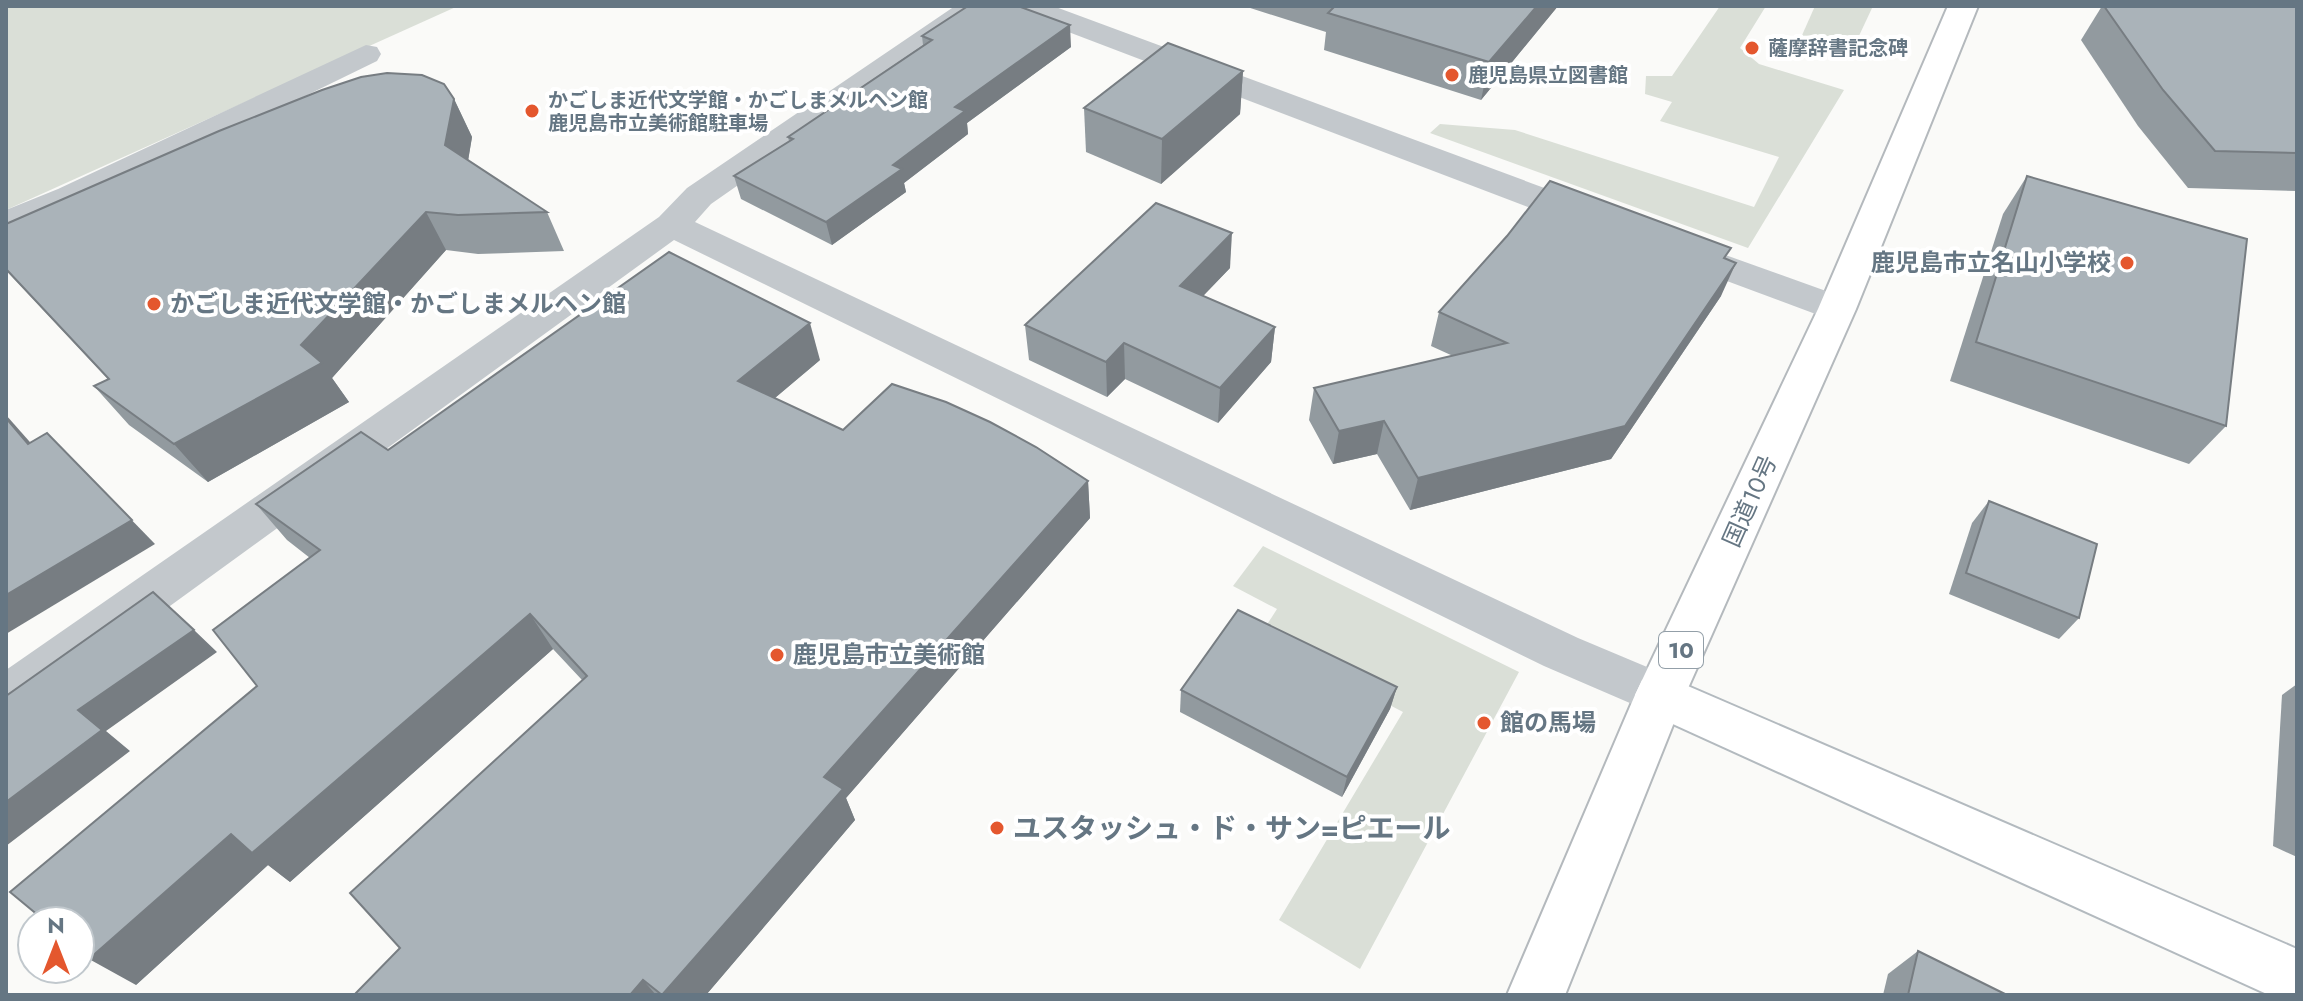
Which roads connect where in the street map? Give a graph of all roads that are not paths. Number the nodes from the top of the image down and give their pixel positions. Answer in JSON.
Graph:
{"nodes":[{"id":1,"x":983,"y":6,"type":"edge"},
{"id":2,"x":1026,"y":6,"type":"edge"},
{"id":3,"x":1963,"y":6,"type":"edge"},
{"id":4,"x":366,"y":54,"type":"dead end"},
{"id":5,"x":6,"y":223,"type":"edge"},
{"id":6,"x":672,"y":225,"type":"junction"},
{"id":7,"x":1837,"y":309,"type":"junction"},
{"id":8,"x":1660,"y":695,"type":"junction"},
{"id":9,"x":6,"y":697,"type":"edge"},
{"id":10,"x":2297,"y":978,"type":"edge"},
{"id":11,"x":1536,"y":995,"type":"edge"}],
"edges":[{"from":1,"to":6,"type":"street"},
{"from":2,"to":7,"type":"street"},
{"from":3,"to":7,"type":"main road","name":"国道10号","number":"10"},
{"from":4,"to":5,"type":"street"},
{"from":6,"to":8,"type":"street"},
{"from":6,"to":9,"type":"street"},
{"from":7,"to":8,"type":"main road","name":"国道10号","number":"10"},
{"from":8,"to":10,"type":"main road"},
{"from":8,"to":11,"type":"main road","name":"国道10号","number":"10"}]}
